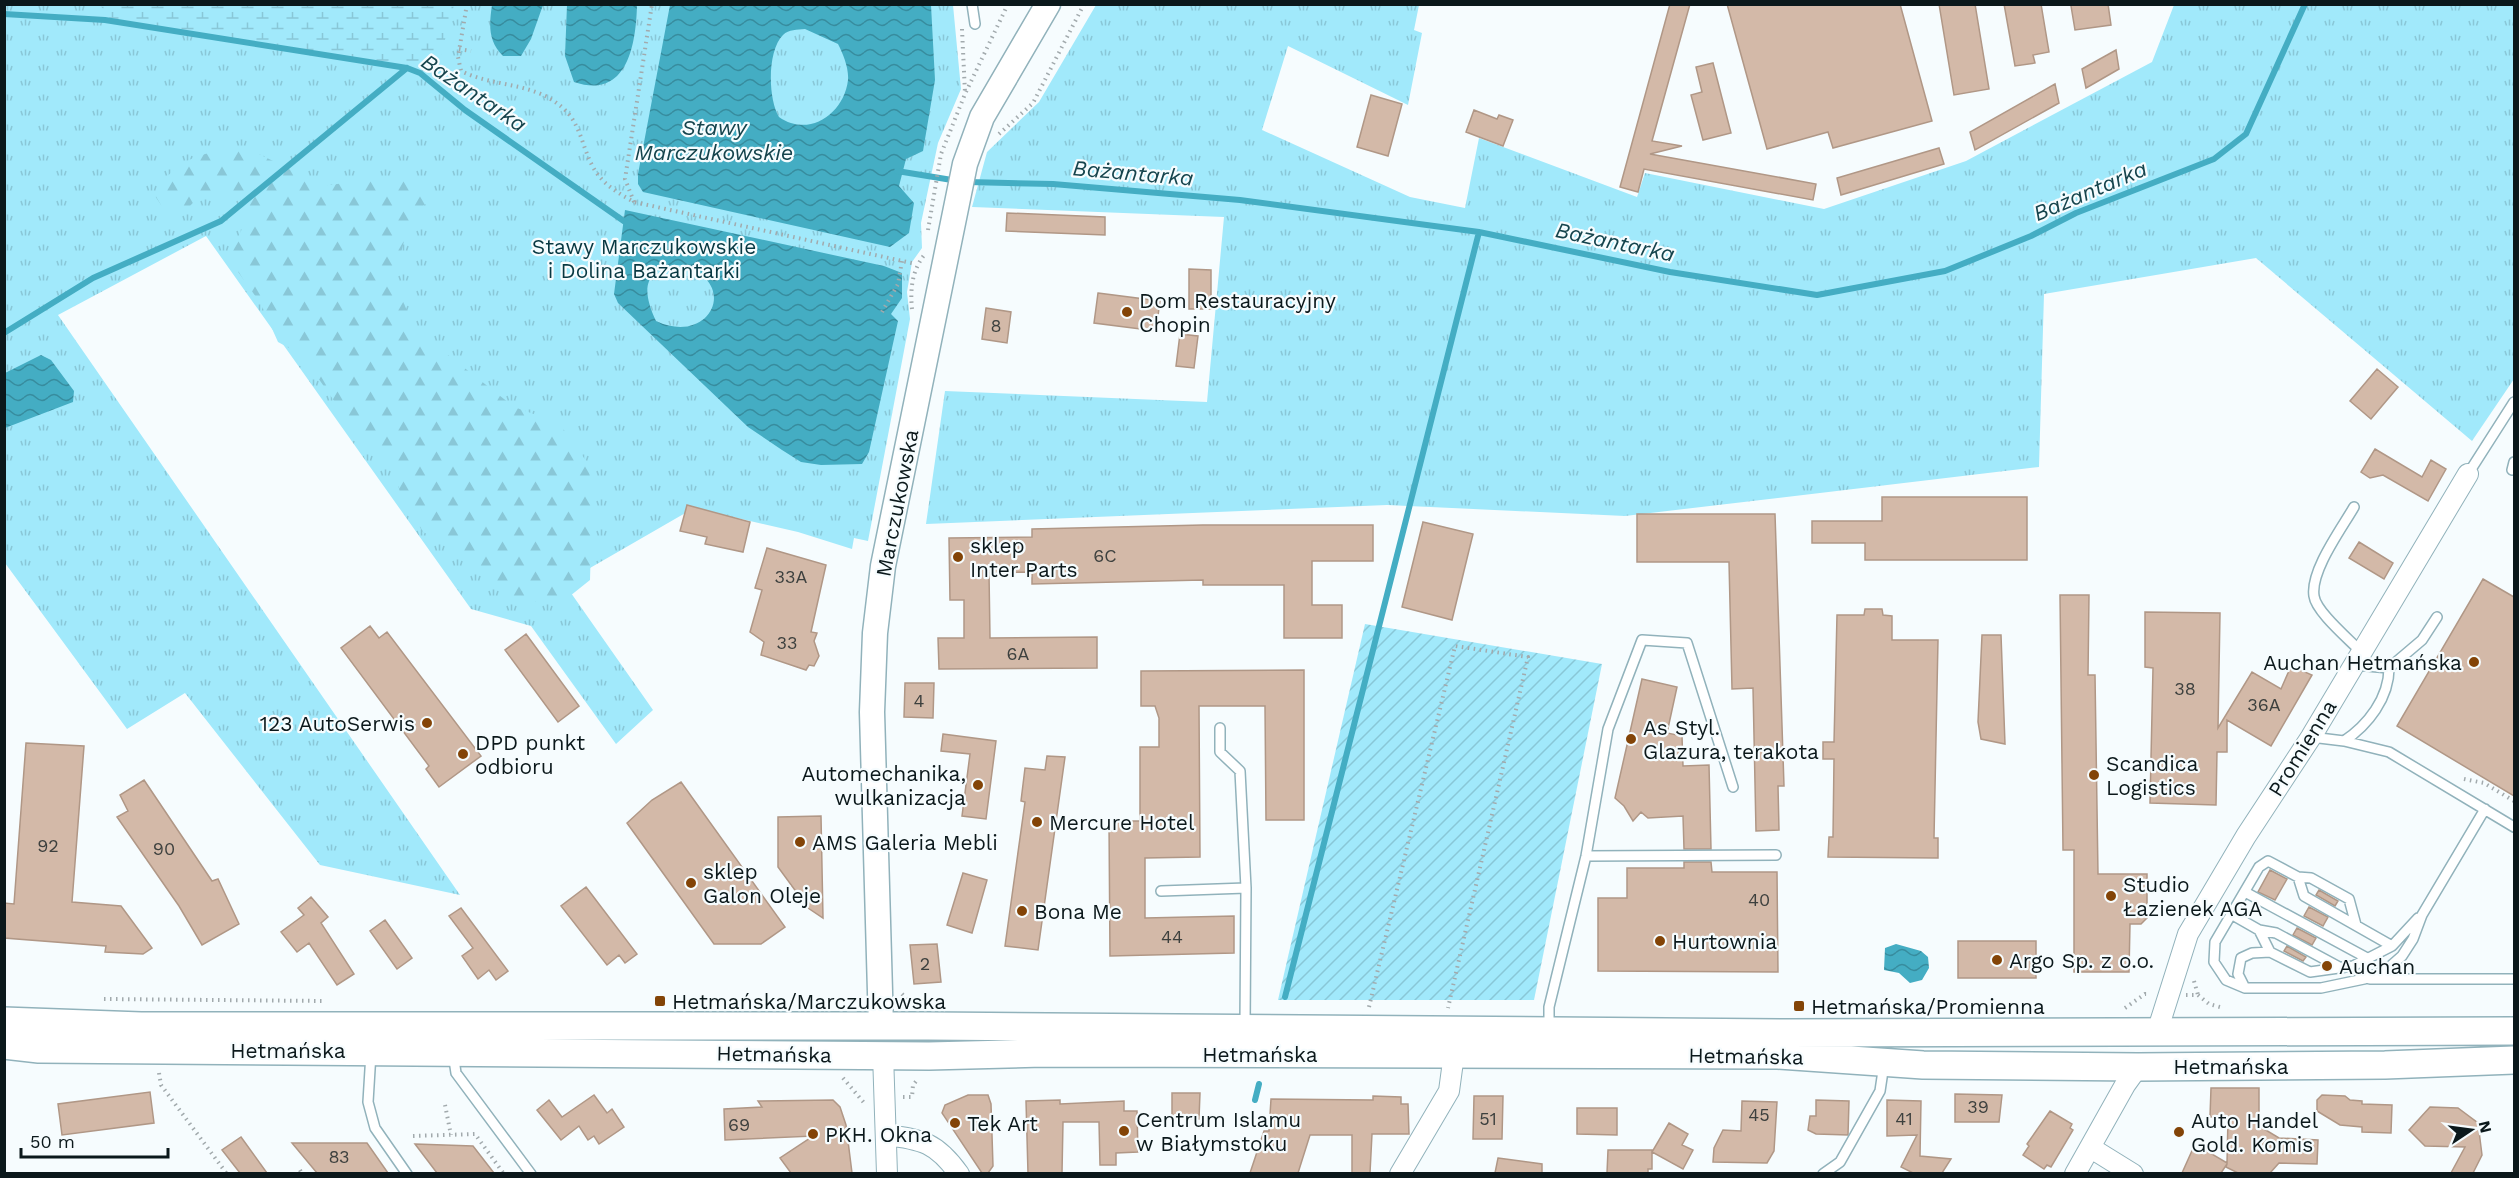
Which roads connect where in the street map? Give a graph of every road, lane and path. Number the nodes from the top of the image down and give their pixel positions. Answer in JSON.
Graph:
{"nodes":[{"id":1,"x":467,"y":4,"type":"edge"},
{"id":2,"x":652,"y":4,"type":"edge"},
{"id":3,"x":972,"y":4,"type":"edge"},
{"id":4,"x":1008,"y":4,"type":"edge"},
{"id":5,"x":1048,"y":4,"type":"edge"},
{"id":6,"x":1084,"y":4,"type":"edge"},
{"id":7,"x":962,"y":24,"type":"dead end"},
{"id":8,"x":975,"y":24,"type":"dead end"},
{"id":9,"x":459,"y":49,"type":"junction"},
{"id":10,"x":471,"y":51,"type":"dead end"},
{"id":11,"x":965,"y":94,"type":"junction"},
{"id":12,"x":992,"y":142,"type":"dead end"},
{"id":13,"x":634,"y":202,"type":"junction"},
{"id":14,"x":944,"y":204,"type":"junction"},
{"id":15,"x":931,"y":247,"type":"dead end"},
{"id":16,"x":902,"y":261,"type":"junction"},
{"id":17,"x":916,"y":264,"type":"junction"},
{"id":18,"x":882,"y":312,"type":"dead end"},
{"id":19,"x":913,"y":314,"type":"dead end"},
{"id":20,"x":2514,"y":402,"type":"edge"},
{"id":21,"x":2468,"y":474,"type":"joint"},
{"id":22,"x":2354,"y":507,"type":"dead end"},
{"id":23,"x":2437,"y":616,"type":"dead end"},
{"id":24,"x":2358,"y":659,"type":"junction"},
{"id":25,"x":2389,"y":668,"type":"junction"},
{"id":26,"x":1220,"y":728,"type":"dead end"},
{"id":27,"x":2311,"y":737,"type":"junction"},
{"id":28,"x":2344,"y":741,"type":"junction"},
{"id":29,"x":1733,"y":787,"type":"dead end"},
{"id":30,"x":2485,"y":809,"type":"junction"},
{"id":31,"x":2514,"y":827,"type":"edge"},
{"id":32,"x":1776,"y":855,"type":"dead end"},
{"id":33,"x":1586,"y":856,"type":"junction"},
{"id":34,"x":2298,"y":877,"type":"junction"},
{"id":35,"x":1246,"y":888,"type":"junction"},
{"id":36,"x":1161,"y":891,"type":"dead end"},
{"id":37,"x":2245,"y":892,"type":"junction"},
{"id":38,"x":2231,"y":914,"type":"junction"},
{"id":39,"x":2422,"y":915,"type":"junction"},
{"id":40,"x":2356,"y":925,"type":"junction"},
{"id":41,"x":2259,"y":930,"type":"junction"},
{"id":42,"x":2392,"y":946,"type":"junction"},
{"id":43,"x":2270,"y":952,"type":"junction"},
{"id":44,"x":2367,"y":958,"type":"junction"},
{"id":45,"x":2341,"y":968,"type":"junction"},
{"id":46,"x":2364,"y":979,"type":"junction"},
{"id":47,"x":2514,"y":979,"type":"edge"},
{"id":48,"x":2245,"y":988,"type":"junction"},
{"id":49,"x":899,"y":989,"type":"dead end"},
{"id":50,"x":928,"y":1000,"type":"dead end"},
{"id":51,"x":4,"y":1021,"type":"edge"},
{"id":52,"x":772,"y":1027,"type":"junction"},
{"id":53,"x":881,"y":1027,"type":"junction"},
{"id":54,"x":995,"y":1027,"type":"junction"},
{"id":55,"x":1245,"y":1030,"type":"junction"},
{"id":56,"x":1367,"y":1030,"type":"junction"},
{"id":57,"x":1549,"y":1031,"type":"junction"},
{"id":58,"x":2514,"y":1031,"type":"edge"},
{"id":59,"x":2023,"y":1032,"type":"junction"},
{"id":60,"x":2157,"y":1032,"type":"junction"},
{"id":61,"x":2249,"y":1032,"type":"junction"},
{"id":62,"x":39,"y":1036,"type":"junction"},
{"id":63,"x":1450,"y":1042,"type":"junction"},
{"id":64,"x":4,"y":1045,"type":"edge"},
{"id":65,"x":371,"y":1051,"type":"junction"},
{"id":66,"x":453,"y":1051,"type":"junction"},
{"id":67,"x":773,"y":1054,"type":"junction"},
{"id":68,"x":883,"y":1054,"type":"junction"},
{"id":69,"x":994,"y":1054,"type":"junction"},
{"id":70,"x":2514,"y":1060,"type":"edge"},
{"id":71,"x":1884,"y":1063,"type":"junction"},
{"id":72,"x":2030,"y":1066,"type":"junction"},
{"id":73,"x":2251,"y":1066,"type":"junction"},
{"id":74,"x":2138,"y":1067,"type":"junction"},
{"id":75,"x":159,"y":1070,"type":"dead end"},
{"id":76,"x":921,"y":1077,"type":"dead end"},
{"id":77,"x":885,"y":1098,"type":"junction"},
{"id":78,"x":446,"y":1105,"type":"dead end"},
{"id":79,"x":451,"y":1135,"type":"junction"},
{"id":80,"x":886,"y":1135,"type":"junction"},
{"id":81,"x":413,"y":1136,"type":"dead end"},
{"id":82,"x":2091,"y":1149,"type":"junction"},
{"id":83,"x":227,"y":1173,"type":"edge"},
{"id":84,"x":407,"y":1173,"type":"edge"},
{"id":85,"x":504,"y":1173,"type":"edge"},
{"id":86,"x":531,"y":1173,"type":"edge"},
{"id":87,"x":887,"y":1173,"type":"edge"},
{"id":88,"x":959,"y":1173,"type":"edge"},
{"id":89,"x":1400,"y":1173,"type":"edge"},
{"id":90,"x":1823,"y":1173,"type":"edge"},
{"id":91,"x":2075,"y":1173,"type":"edge"},
{"id":92,"x":2133,"y":1173,"type":"edge"}],
"edges":[{"from":1,"to":9,"type":"path"},
{"from":2,"to":13,"type":"path"},
{"from":3,"to":8,"type":"lane"},
{"from":4,"to":11,"type":"path"},
{"from":5,"to":14,"type":"street","name":"Marczukowska"},
{"from":6,"to":12,"type":"path"},
{"from":7,"to":11,"type":"path"},
{"from":9,"to":10,"type":"path"},
{"from":9,"to":13,"type":"path"},
{"from":11,"to":14,"type":"path"},
{"from":13,"to":16,"type":"path"},
{"from":14,"to":53,"type":"street","name":"Marczukowska"},
{"from":15,"to":17,"type":"path"},
{"from":16,"to":17,"type":"path"},
{"from":16,"to":18,"type":"path"},
{"from":17,"to":19,"type":"path"},
{"from":20,"to":21,"type":"lane"},
{"from":21,"to":24,"type":"street","name":"Promienna"},
{"from":22,"to":24,"type":"lane"},
{"from":23,"to":25,"type":"lane"},
{"from":24,"to":25,"type":"lane"},
{"from":24,"to":27,"type":"street","name":"Promienna"},
{"from":25,"to":28,"type":"lane"},
{"from":26,"to":35,"type":"lane"},
{"from":27,"to":28,"type":"lane"},
{"from":27,"to":60,"type":"street","name":"Promienna"},
{"from":28,"to":30,"type":"lane"},
{"from":29,"to":33,"type":"lane"},
{"from":30,"to":31,"type":"lane"},
{"from":30,"to":39,"type":"lane"},
{"from":32,"to":33,"type":"lane"},
{"from":33,"to":57,"type":"lane"},
{"from":34,"to":37,"type":"lane"},
{"from":34,"to":40,"type":"lane"},
{"from":34,"to":40,"type":"lane"},
{"from":35,"to":36,"type":"lane"},
{"from":35,"to":55,"type":"lane"},
{"from":37,"to":38,"type":"lane"},
{"from":37,"to":44,"type":"lane"},
{"from":38,"to":41,"type":"lane"},
{"from":38,"to":48,"type":"lane"},
{"from":39,"to":42,"type":"lane"},
{"from":39,"to":46,"type":"lane"},
{"from":40,"to":42,"type":"lane"},
{"from":41,"to":43,"type":"lane"},
{"from":41,"to":45,"type":"lane"},
{"from":42,"to":44,"type":"lane"},
{"from":43,"to":45,"type":"lane"},
{"from":43,"to":48,"type":"lane"},
{"from":44,"to":45,"type":"lane"},
{"from":46,"to":47,"type":"lane"},
{"from":46,"to":48,"type":"lane"},
{"from":49,"to":50,"type":"path"},
{"from":51,"to":62,"type":"main road","name":"Hetmańska"},
{"from":52,"to":53,"type":"main road","name":"Hetmańska"},
{"from":52,"to":62,"type":"main road","name":"Hetmańska"},
{"from":52,"to":67,"type":"main road"},
{"from":53,"to":54,"type":"main road","name":"Hetmańska"},
{"from":53,"to":68,"type":"main road"},
{"from":54,"to":55,"type":"main road","name":"Hetmańska"},
{"from":54,"to":69,"type":"main road"},
{"from":55,"to":56,"type":"main road","name":"Hetmańska"},
{"from":56,"to":63,"type":"main road","name":"Hetmańska"},
{"from":56,"to":63,"type":"path"},
{"from":57,"to":59,"type":"main road","name":"Hetmańska"},
{"from":57,"to":63,"type":"main road","name":"Hetmańska"},
{"from":58,"to":61,"type":"main road","name":"Hetmańska"},
{"from":59,"to":60,"type":"main road","name":"Hetmańska"},
{"from":59,"to":72,"type":"main road"},
{"from":60,"to":61,"type":"main road","name":"Hetmańska"},
{"from":60,"to":74,"type":"main road"},
{"from":61,"to":73,"type":"main road"},
{"from":62,"to":64,"type":"main road","name":"Hetmańska"},
{"from":62,"to":65,"type":"main road","name":"Hetmańska"},
{"from":63,"to":69,"type":"main road","name":"Hetmańska"},
{"from":63,"to":71,"type":"main road","name":"Hetmańska"},
{"from":63,"to":89,"type":"street"},
{"from":65,"to":66,"type":"main road","name":"Hetmańska"},
{"from":65,"to":84,"type":"lane"},
{"from":66,"to":67,"type":"main road","name":"Hetmańska"},
{"from":66,"to":86,"type":"lane"},
{"from":67,"to":68,"type":"main road","name":"Hetmańska"},
{"from":68,"to":69,"type":"main road","name":"Hetmańska"},
{"from":68,"to":77,"type":"street"},
{"from":70,"to":73,"type":"main road","name":"Hetmańska"},
{"from":71,"to":72,"type":"main road","name":"Hetmańska"},
{"from":71,"to":90,"type":"lane"},
{"from":72,"to":74,"type":"main road","name":"Hetmańska"},
{"from":73,"to":74,"type":"main road","name":"Hetmańska"},
{"from":74,"to":82,"type":"street"},
{"from":75,"to":83,"type":"path"},
{"from":76,"to":77,"type":"path"},
{"from":77,"to":80,"type":"street"},
{"from":78,"to":79,"type":"path"},
{"from":79,"to":81,"type":"path"},
{"from":79,"to":85,"type":"path"},
{"from":80,"to":87,"type":"street"},
{"from":80,"to":88,"type":"street"},
{"from":82,"to":91,"type":"street"},
{"from":82,"to":92,"type":"street"}]}
